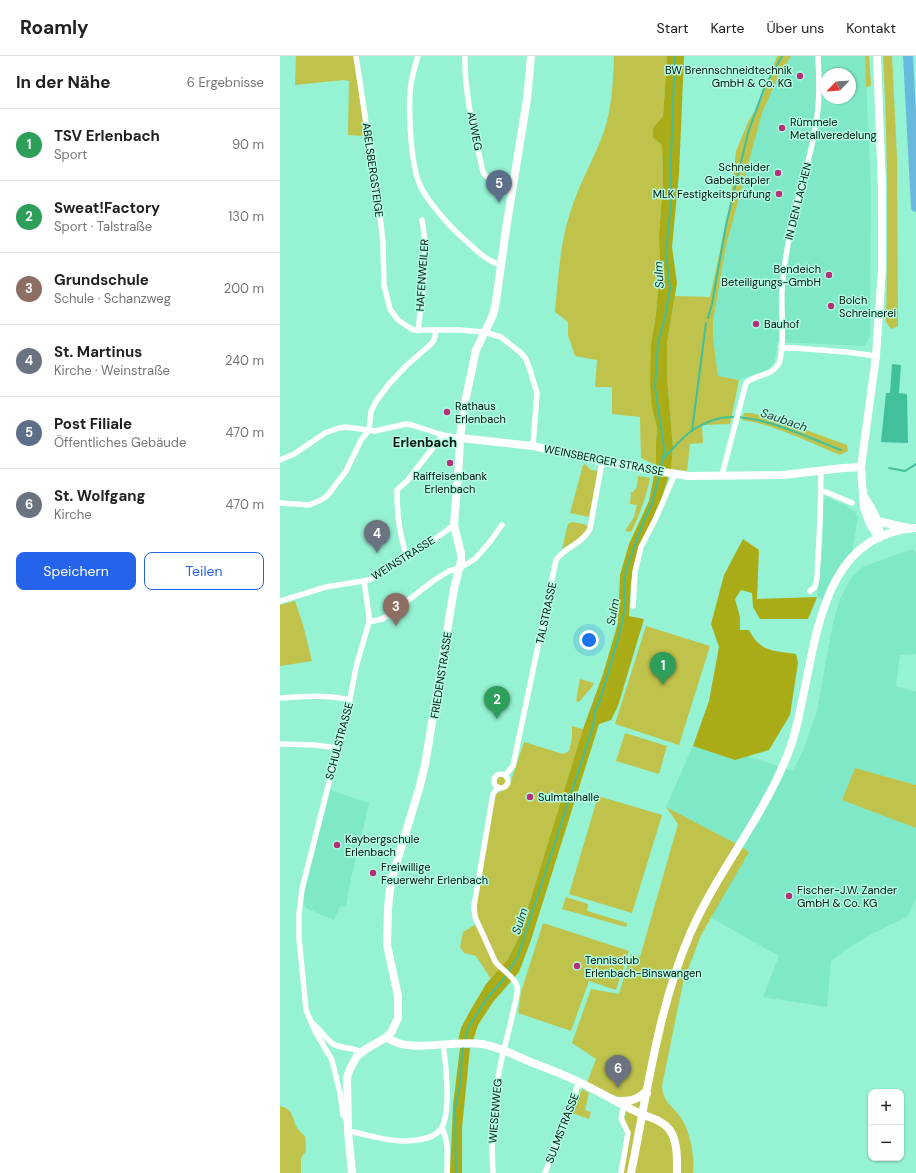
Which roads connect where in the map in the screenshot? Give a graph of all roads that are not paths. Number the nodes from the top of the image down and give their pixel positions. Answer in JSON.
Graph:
{"nodes":[{"id":1,"x":356,"y":56,"type":"edge"},
{"id":2,"x":418,"y":56,"type":"edge"},
{"id":3,"x":464,"y":56,"type":"edge"},
{"id":4,"x":531,"y":56,"type":"edge"},
{"id":5,"x":818,"y":56,"type":"edge"},
{"id":6,"x":877,"y":56,"type":"edge"},
{"id":7,"x":908,"y":56,"type":"edge"},
{"id":8,"x":514,"y":183,"type":"junction"},
{"id":9,"x":916,"y":207,"type":"edge"},
{"id":10,"x":422,"y":220,"type":"dead end"},
{"id":11,"x":501,"y":265,"type":"junction"},
{"id":12,"x":384,"y":285,"type":"joint"},
{"id":13,"x":418,"y":331,"type":"junction"},
{"id":14,"x":436,"y":331,"type":"junction"},
{"id":15,"x":484,"y":332,"type":"junction"},
{"id":16,"x":781,"y":347,"type":"junction"},
{"id":17,"x":876,"y":356,"type":"junction"},
{"id":18,"x":369,"y":430,"type":"junction"},
{"id":19,"x":443,"y":435,"type":"junction"},
{"id":20,"x":460,"y":438,"type":"junction"},
{"id":21,"x":533,"y":446,"type":"junction"},
{"id":22,"x":280,"y":460,"type":"edge"},
{"id":23,"x":602,"y":462,"type":"junction"},
{"id":24,"x":861,"y":468,"type":"junction"},
{"id":25,"x":821,"y":471,"type":"junction"},
{"id":26,"x":672,"y":474,"type":"junction"},
{"id":27,"x":722,"y":475,"type":"junction"},
{"id":28,"x":821,"y":490,"type":"junction"},
{"id":29,"x":863,"y":495,"type":"junction"},
{"id":30,"x":280,"y":503,"type":"edge"},
{"id":31,"x":852,"y":503,"type":"dead end"},
{"id":32,"x":877,"y":521,"type":"junction"},
{"id":33,"x":454,"y":525,"type":"junction"},
{"id":34,"x":502,"y":525,"type":"dead end"},
{"id":35,"x":912,"y":528,"type":"edge"},
{"id":36,"x":879,"y":538,"type":"junction"},
{"id":37,"x":407,"y":557,"type":"junction"},
{"id":38,"x":460,"y":568,"type":"junction"},
{"id":39,"x":364,"y":581,"type":"junction"},
{"id":40,"x":810,"y":591,"type":"dead end"},
{"id":41,"x":280,"y":601,"type":"edge"},
{"id":42,"x":633,"y":606,"type":"dead end"},
{"id":43,"x":369,"y":622,"type":"junction"},
{"id":44,"x":280,"y":698,"type":"edge"},
{"id":45,"x":350,"y":700,"type":"junction"},
{"id":46,"x":280,"y":744,"type":"edge"},
{"id":47,"x":338,"y":748,"type":"junction"},
{"id":48,"x":505,"y":775,"type":"junction"},
{"id":49,"x":498,"y":787,"type":"junction"},
{"id":50,"x":310,"y":1022,"type":"junction"},
{"id":51,"x":387,"y":1036,"type":"junction"},
{"id":52,"x":443,"y":1044,"type":"junction"},
{"id":53,"x":503,"y":1050,"type":"junction"},
{"id":54,"x":361,"y":1052,"type":"junction"},
{"id":55,"x":580,"y":1082,"type":"junction"},
{"id":56,"x":647,"y":1094,"type":"junction"},
{"id":57,"x":615,"y":1100,"type":"junction"},
{"id":58,"x":624,"y":1105,"type":"junction"},
{"id":59,"x":643,"y":1115,"type":"junction"},
{"id":60,"x":348,"y":1127,"type":"junction"},
{"id":61,"x":442,"y":1128,"type":"junction"},
{"id":62,"x":352,"y":1173,"type":"edge"},
{"id":63,"x":447,"y":1173,"type":"edge"},
{"id":64,"x":493,"y":1173,"type":"edge"},
{"id":65,"x":545,"y":1173,"type":"edge"},
{"id":66,"x":621,"y":1173,"type":"edge"},
{"id":67,"x":631,"y":1173,"type":"edge"},
{"id":68,"x":677,"y":1173,"type":"edge"}],
"edges":[{"from":1,"to":12,"type":"street","name":"ABELSBERGSTEIGE"},
{"from":2,"to":11,"type":"street"},
{"from":3,"to":8,"type":"street","name":"AUWEG"},
{"from":4,"to":8,"type":"street","name":"FRIEDENSTRASSE"},
{"from":5,"to":16,"type":"street","name":"IN DEN LACHEN"},
{"from":6,"to":17,"type":"street"},
{"from":7,"to":9,"type":"highway"},
{"from":8,"to":11,"type":"street","name":"FRIEDENSTRASSE"},
{"from":10,"to":13,"type":"street","name":"HAFENWEILER"},
{"from":11,"to":15,"type":"street","name":"FRIEDENSTRASSE"},
{"from":12,"to":13,"type":"street","name":"HAFENWEILER"},
{"from":13,"to":14,"type":"street","name":"HAFENWEILER"},
{"from":14,"to":15,"type":"street","name":"HAFENWEILER"},
{"from":14,"to":18,"type":"street"},
{"from":15,"to":20,"type":"street","name":"FRIEDENSTRASSE"},
{"from":15,"to":21,"type":"street","name":"HAFENWEILER"},
{"from":16,"to":17,"type":"street"},
{"from":16,"to":27,"type":"street","name":"IN DEN LACHEN"},
{"from":17,"to":24,"type":"street"},
{"from":18,"to":19,"type":"street"},
{"from":18,"to":22,"type":"street"},
{"from":18,"to":30,"type":"street"},
{"from":19,"to":20,"type":"street"},
{"from":19,"to":37,"type":"street"},
{"from":20,"to":21,"type":"street","name":"WEINSBERGER STRASSE"},
{"from":20,"to":33,"type":"street","name":"FRIEDENSTRASSE"},
{"from":21,"to":23,"type":"street","name":"WEINSBERGER STRASSE"},
{"from":23,"to":26,"type":"street","name":"WEINSBERGER STRASSE"},
{"from":23,"to":48,"type":"street","name":"TALSTRASSE"},
{"from":24,"to":25,"type":"street","name":"WEINSBERGER STRASSE"},
{"from":24,"to":29,"type":"street"},
{"from":25,"to":27,"type":"street","name":"WEINSBERGER STRASSE"},
{"from":25,"to":28,"type":"street"},
{"from":26,"to":27,"type":"street","name":"WEINSBERGER STRASSE"},
{"from":26,"to":42,"type":"street"},
{"from":28,"to":31,"type":"street"},
{"from":28,"to":40,"type":"street"},
{"from":29,"to":32,"type":"street"},
{"from":29,"to":36,"type":"street"},
{"from":32,"to":35,"type":"street"},
{"from":32,"to":36,"type":"street"},
{"from":33,"to":37,"type":"street","name":"WEINSTRASSE"},
{"from":33,"to":38,"type":"street","name":"FRIEDENSTRASSE"},
{"from":34,"to":38,"type":"street"},
{"from":35,"to":36,"type":"street"},
{"from":36,"to":56,"type":"street"},
{"from":37,"to":39,"type":"street","name":"WEINSTRASSE"},
{"from":38,"to":43,"type":"street"},
{"from":38,"to":51,"type":"street","name":"FRIEDENSTRASSE"},
{"from":39,"to":41,"type":"street","name":"WEINSTRASSE"},
{"from":39,"to":43,"type":"street","name":"SCHULSTRASSE"},
{"from":43,"to":45,"type":"street","name":"SCHULSTRASSE"},
{"from":44,"to":45,"type":"street"},
{"from":45,"to":47,"type":"street","name":"SCHULSTRASSE"},
{"from":46,"to":47,"type":"street"},
{"from":47,"to":50,"type":"street","name":"SCHULSTRASSE"},
{"from":48,"to":49,"type":"street","name":"TALSTRASSE"},
{"from":48,"to":49,"type":"street","name":"TALSTRASSE"},
{"from":49,"to":53,"type":"street","name":"TALSTRASSE"},
{"from":50,"to":54,"type":"street"},
{"from":50,"to":60,"type":"street","name":"SCHULSTRASSE"},
{"from":51,"to":52,"type":"street"},
{"from":51,"to":54,"type":"street"},
{"from":52,"to":53,"type":"street"},
{"from":52,"to":61,"type":"street"},
{"from":53,"to":55,"type":"street"},
{"from":53,"to":64,"type":"street","name":"WIESENWEG"},
{"from":54,"to":60,"type":"street"},
{"from":55,"to":57,"type":"street"},
{"from":55,"to":65,"type":"street","name":"SULMSTRASSE"},
{"from":56,"to":57,"type":"street"},
{"from":56,"to":59,"type":"street"},
{"from":57,"to":58,"type":"street"},
{"from":58,"to":59,"type":"street"},
{"from":58,"to":66,"type":"street"},
{"from":59,"to":67,"type":"street"},
{"from":59,"to":68,"type":"street"},
{"from":60,"to":61,"type":"street"},
{"from":60,"to":62,"type":"street"},
{"from":61,"to":63,"type":"street"}]}
